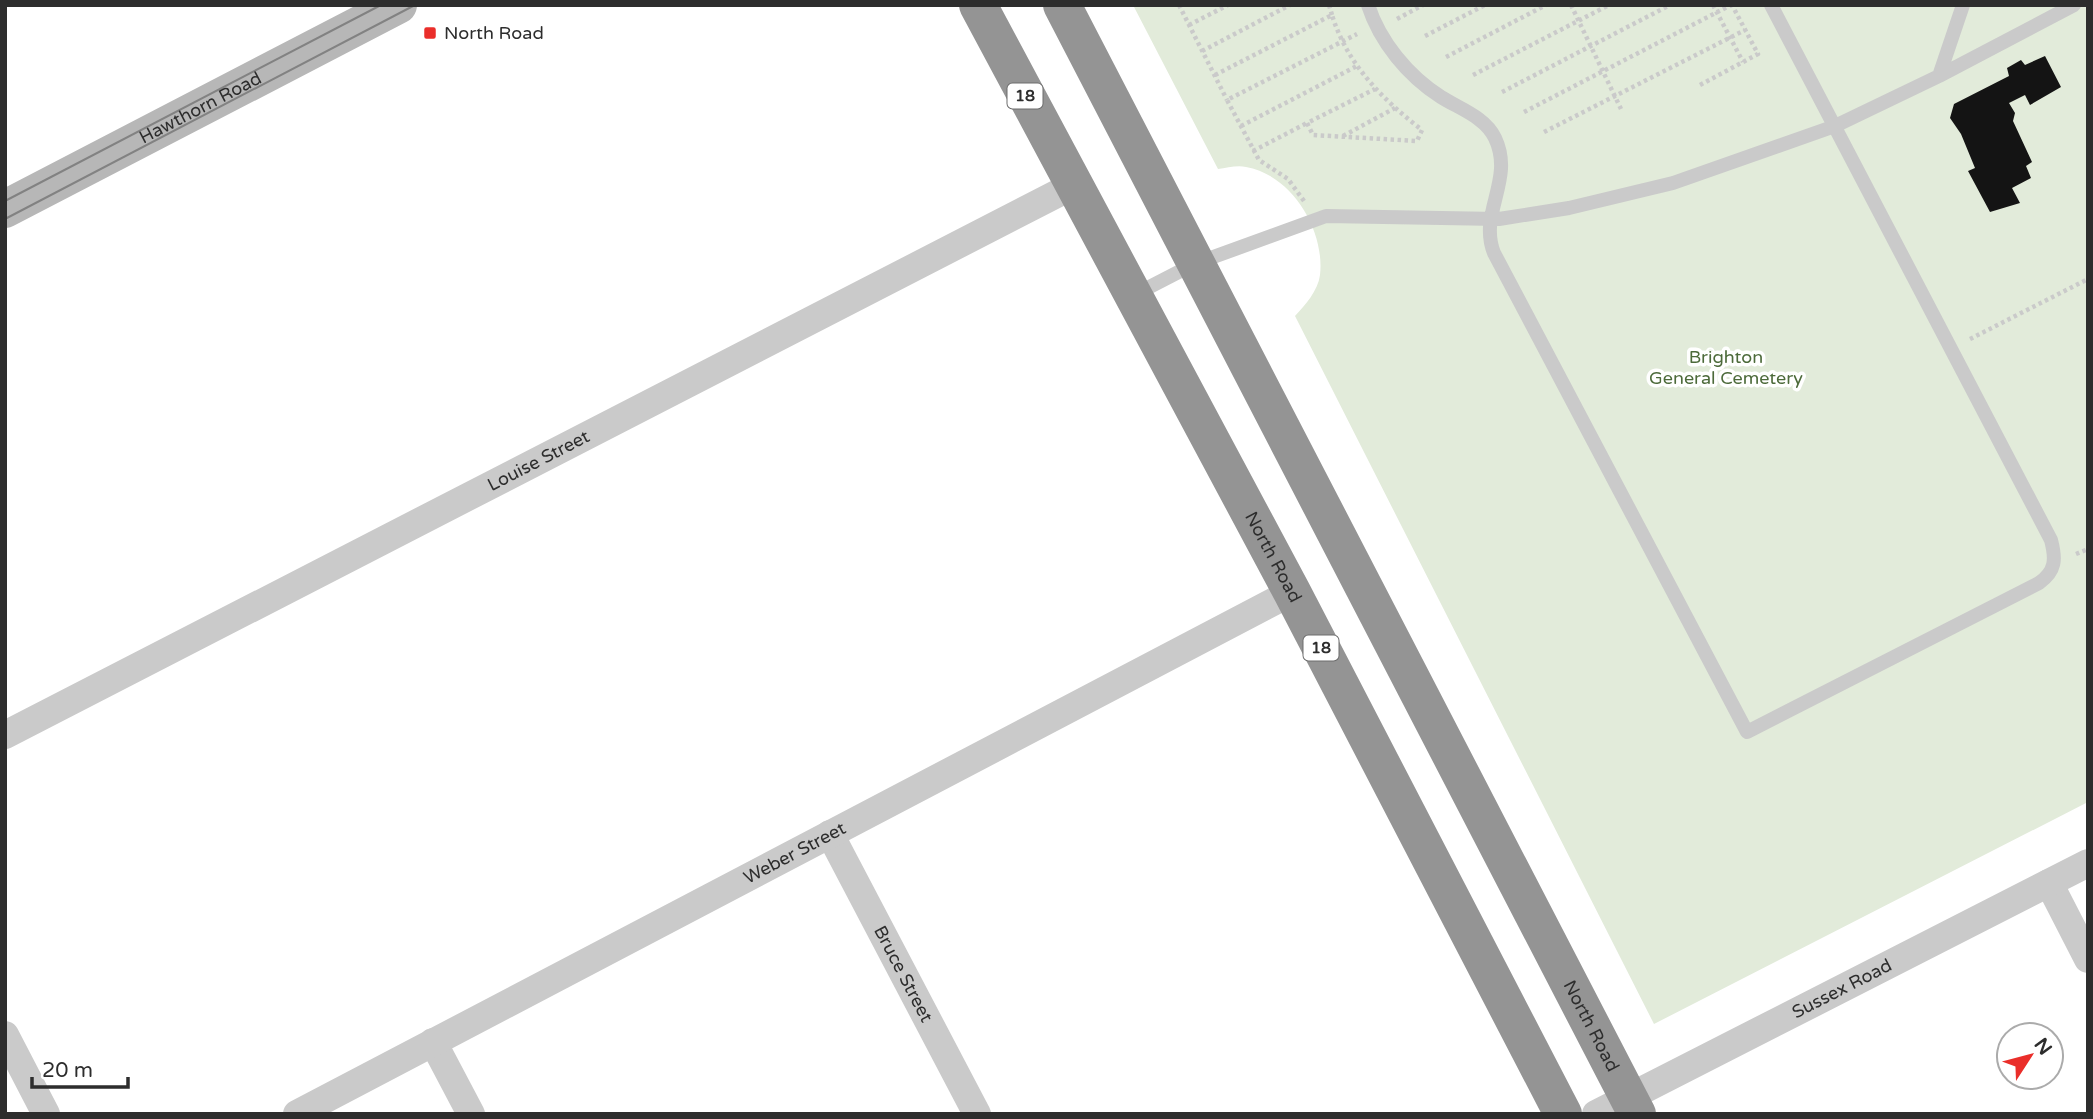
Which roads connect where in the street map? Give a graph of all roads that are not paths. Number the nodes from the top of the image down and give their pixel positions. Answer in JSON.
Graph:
{"nodes":[{"id":1,"x":398,"y":5,"type":"edge"},
{"id":2,"x":978,"y":5,"type":"edge"},
{"id":3,"x":1062,"y":5,"type":"edge"},
{"id":4,"x":1368,"y":5,"type":"edge"},
{"id":5,"x":1771,"y":5,"type":"edge"},
{"id":6,"x":1963,"y":5,"type":"edge"},
{"id":7,"x":2074,"y":5,"type":"edge"},
{"id":8,"x":1939,"y":76,"type":"junction"},
{"id":9,"x":1835,"y":126,"type":"junction"},
{"id":10,"x":1072,"y":187,"type":"junction"},
{"id":11,"x":9,"y":198,"type":"edge"},
{"id":12,"x":1490,"y":219,"type":"junction"},
{"id":13,"x":1195,"y":264,"type":"junction"},
{"id":14,"x":1133,"y":296,"type":"junction"},
{"id":15,"x":1292,"y":592,"type":"junction"},
{"id":16,"x":5,"y":735,"type":"edge"},
{"id":17,"x":830,"y":834,"type":"junction"},
{"id":18,"x":2088,"y":863,"type":"edge"},
{"id":19,"x":2049,"y":883,"type":"junction"},
{"id":20,"x":2088,"y":959,"type":"edge"},
{"id":21,"x":5,"y":1035,"type":"edge"},
{"id":22,"x":433,"y":1042,"type":"junction"},
{"id":23,"x":1621,"y":1108,"type":"edge"},
{"id":24,"x":46,"y":1114,"type":"edge"},
{"id":25,"x":297,"y":1114,"type":"edge"},
{"id":26,"x":471,"y":1114,"type":"edge"},
{"id":27,"x":976,"y":1114,"type":"edge"},
{"id":28,"x":1563,"y":1114,"type":"edge"}],
"edges":[{"from":1,"to":11,"type":"main road","name":"Hawthorn Road"},
{"from":2,"to":10,"type":"highway","name":"North Road","number":"18"},
{"from":3,"to":13,"type":"highway","name":"North Road"},
{"from":4,"to":12,"type":"lane"},
{"from":5,"to":9,"type":"lane"},
{"from":6,"to":8,"type":"lane"},
{"from":7,"to":8,"type":"lane"},
{"from":8,"to":9,"type":"lane"},
{"from":9,"to":12,"type":"lane"},
{"from":9,"to":12,"type":"lane"},
{"from":10,"to":14,"type":"highway","name":"North Road","number":"18"},
{"from":10,"to":16,"type":"street","name":"Louise Street"},
{"from":12,"to":13,"type":"lane"},
{"from":13,"to":14,"type":"lane"},
{"from":13,"to":23,"type":"highway","name":"North Road"},
{"from":14,"to":15,"type":"highway","name":"North Road","number":"18"},
{"from":15,"to":17,"type":"street","name":"Weber Street"},
{"from":15,"to":28,"type":"highway","name":"North Road","number":"18"},
{"from":17,"to":22,"type":"street","name":"Weber Street"},
{"from":17,"to":27,"type":"street","name":"Bruce Street"},
{"from":18,"to":19,"type":"street","name":"Sussex Road"},
{"from":19,"to":20,"type":"street"},
{"from":19,"to":23,"type":"street","name":"Sussex Road"},
{"from":21,"to":24,"type":"street"},
{"from":22,"to":25,"type":"street","name":"Weber Street"},
{"from":22,"to":26,"type":"street"}]}
